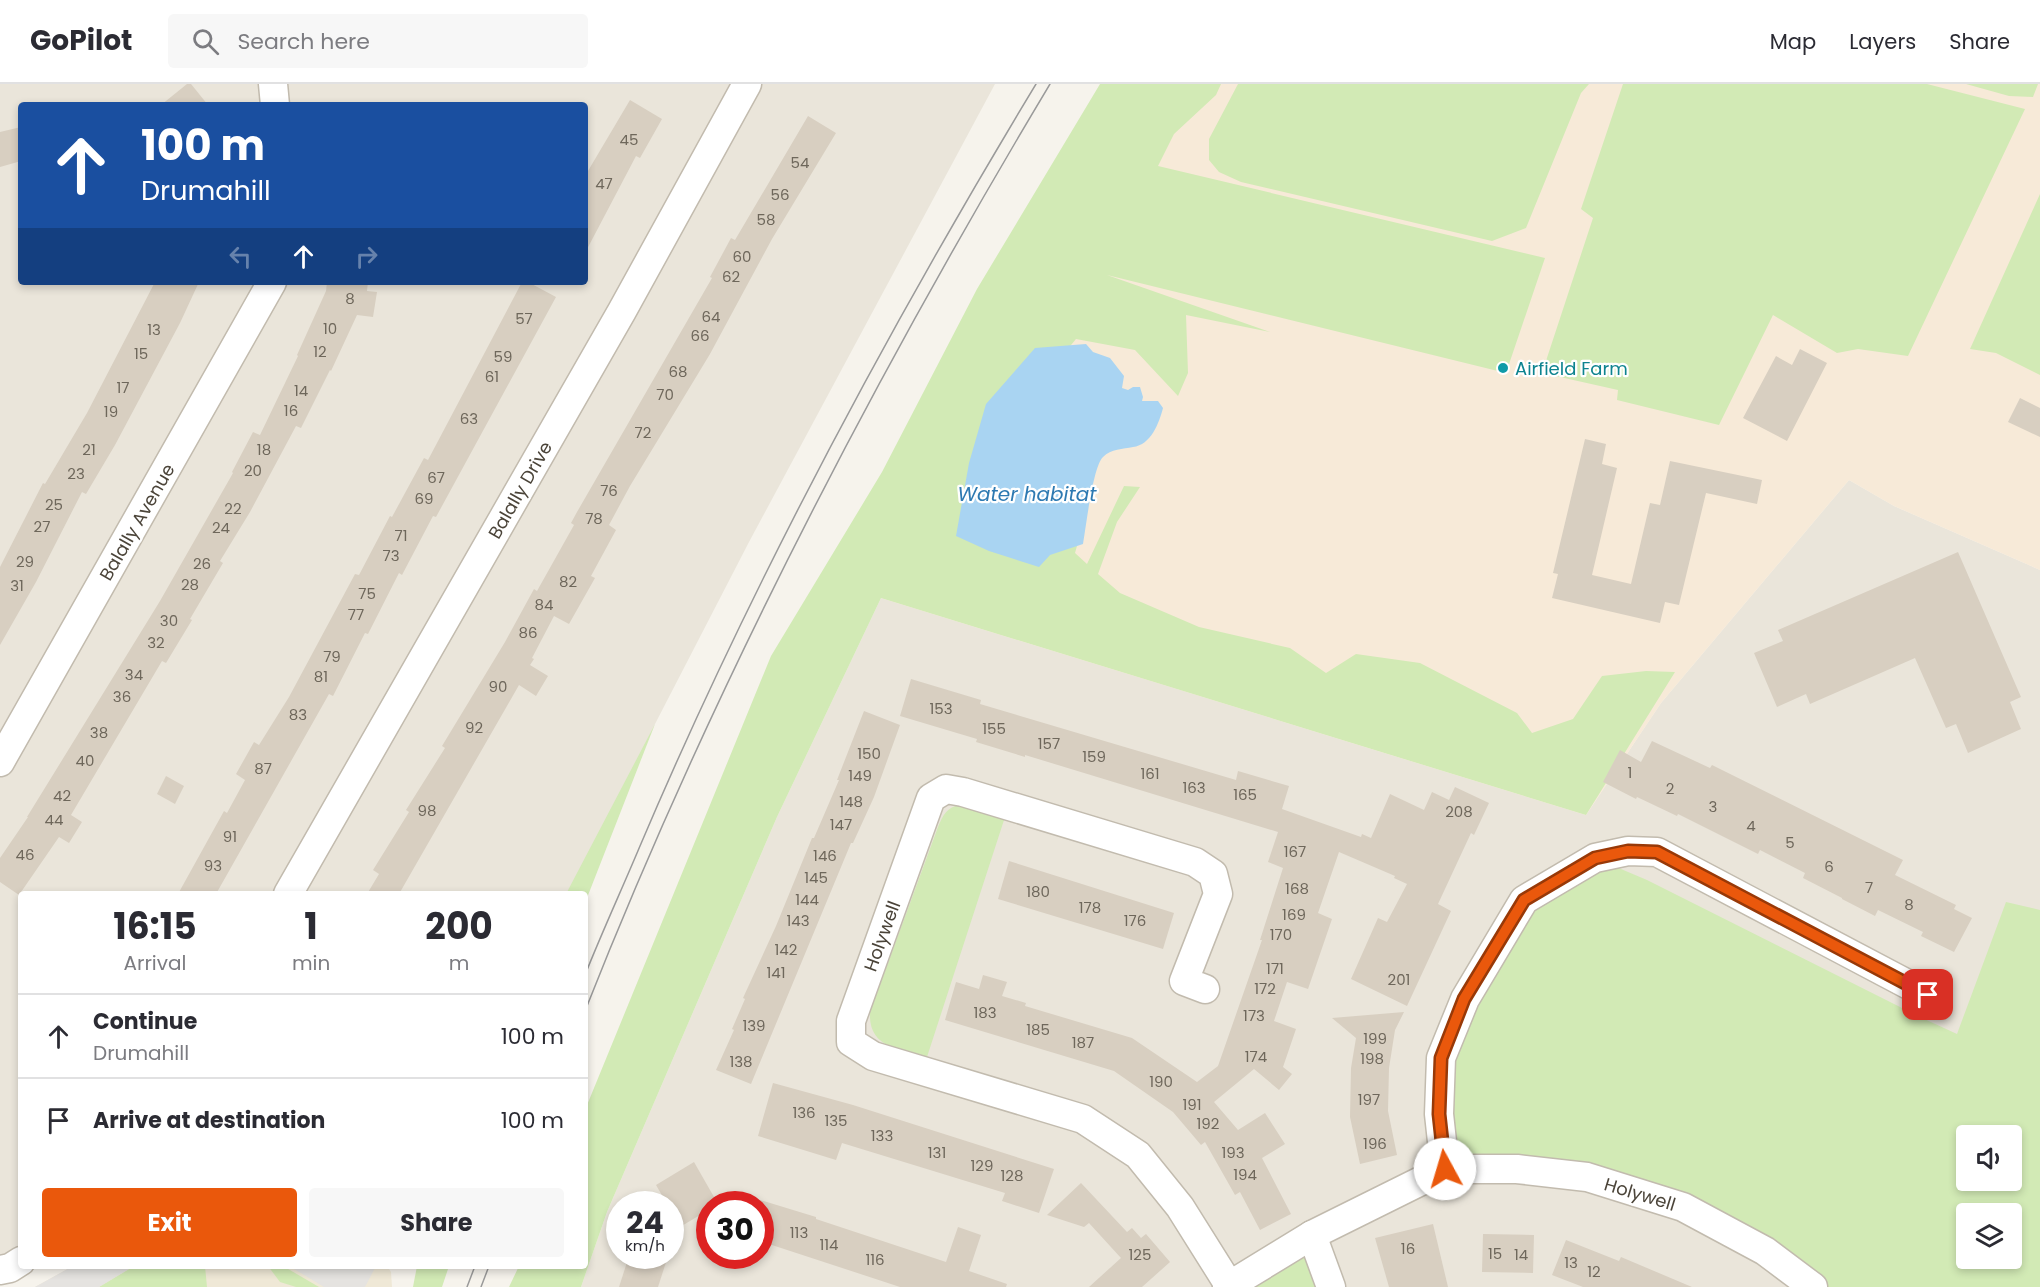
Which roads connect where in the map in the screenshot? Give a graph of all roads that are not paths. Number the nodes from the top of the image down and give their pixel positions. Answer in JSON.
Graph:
{"nodes":[{"id":1,"x":273,"y":84,"type":"edge"},
{"id":2,"x":747,"y":84,"type":"edge"},
{"id":3,"x":275,"y":102,"type":"edge"},
{"id":4,"x":270,"y":285,"type":"edge"},
{"id":5,"x":0,"y":762,"type":"edge"},
{"id":6,"x":290,"y":891,"type":"edge"},
{"id":7,"x":1205,"y":989,"type":"dead end"},
{"id":8,"x":1928,"y":995,"type":"dead end"},
{"id":9,"x":1445,"y":1169,"type":"junction"},
{"id":10,"x":1312,"y":1235,"type":"junction"},
{"id":11,"x":18,"y":1263,"type":"edge"},
{"id":12,"x":0,"y":1270,"type":"edge"},
{"id":13,"x":1228,"y":1286,"type":"edge"},
{"id":14,"x":1331,"y":1287,"type":"edge"},
{"id":15,"x":1813,"y":1287,"type":"edge"}],
"edges":[{"from":1,"to":3,"type":"street"},
{"from":2,"to":6,"type":"street","name":"Balally Drive"},
{"from":4,"to":5,"type":"street","name":"Balally Avenue"},
{"from":7,"to":13,"type":"street","name":"Holywell"},
{"from":8,"to":9,"type":"street"},
{"from":9,"to":10,"type":"street","name":"Holywell"},
{"from":9,"to":15,"type":"street","name":"Holywell"},
{"from":10,"to":13,"type":"street","name":"Holywell"},
{"from":10,"to":14,"type":"street"},
{"from":11,"to":12,"type":"street"}]}
